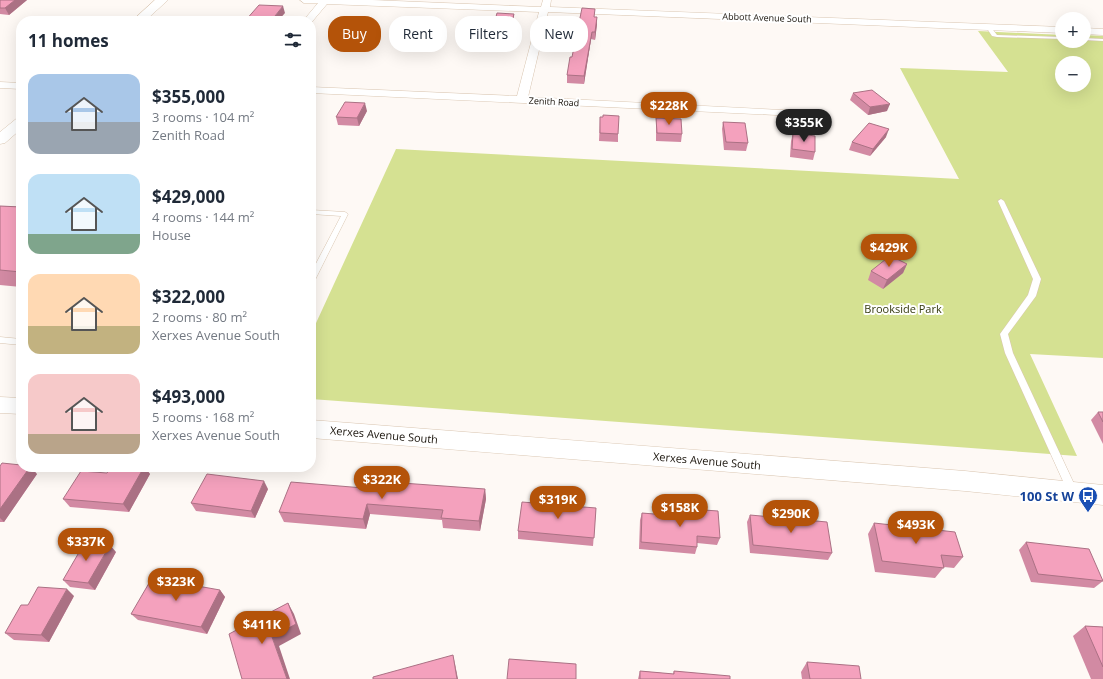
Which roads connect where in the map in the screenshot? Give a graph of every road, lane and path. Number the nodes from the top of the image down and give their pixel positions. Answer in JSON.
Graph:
{"nodes":[{"id":1,"x":162,"y":0,"type":"edge"},
{"id":2,"x":304,"y":0,"type":"edge"},
{"id":3,"x":324,"y":1,"type":"edge"},
{"id":4,"x":546,"y":5,"type":"edge"},
{"id":5,"x":144,"y":16,"type":"edge"},
{"id":6,"x":312,"y":16,"type":"edge"},
{"id":7,"x":988,"y":27,"type":"junction"},
{"id":8,"x":1055,"y":30,"type":"edge"},
{"id":9,"x":1091,"y":31,"type":"edge"},
{"id":10,"x":1103,"y":32,"type":"edge"},
{"id":11,"x":1055,"y":38,"type":"edge"},
{"id":12,"x":1091,"y":39,"type":"edge"},
{"id":13,"x":1103,"y":40,"type":"edge"},
{"id":14,"x":0,"y":85,"type":"edge"},
{"id":15,"x":16,"y":86,"type":"edge"},
{"id":16,"x":316,"y":90,"type":"edge"},
{"id":17,"x":522,"y":100,"type":"junction"},
{"id":18,"x":797,"y":114,"type":"dead end"},
{"id":19,"x":16,"y":126,"type":"edge"},
{"id":20,"x":0,"y":140,"type":"edge"},
{"id":21,"x":1001,"y":201,"type":"dead end"},
{"id":22,"x":316,"y":212,"type":"edge"},
{"id":23,"x":316,"y":270,"type":"edge"},
{"id":24,"x":0,"y":340,"type":"edge"},
{"id":25,"x":16,"y":342,"type":"edge"},
{"id":26,"x":0,"y":405,"type":"edge"},
{"id":27,"x":16,"y":406,"type":"edge"},
{"id":28,"x":316,"y":429,"type":"edge"},
{"id":29,"x":1073,"y":492,"type":"junction"},
{"id":30,"x":1103,"y":494,"type":"edge"}],
"edges":[{"from":1,"to":5,"type":"street"},
{"from":2,"to":3,"type":"street","name":"Abbott Avenue South"},
{"from":3,"to":4,"type":"street","name":"Abbott Avenue South"},
{"from":3,"to":6,"type":"street"},
{"from":4,"to":7,"type":"street","name":"Abbott Avenue South"},
{"from":4,"to":17,"type":"street"},
{"from":7,"to":8,"type":"street","name":"Abbott Avenue South"},
{"from":7,"to":11,"type":"lane"},
{"from":9,"to":10,"type":"street"},
{"from":12,"to":13,"type":"lane"},
{"from":14,"to":15,"type":"street"},
{"from":16,"to":17,"type":"street","name":"Zenith Road"},
{"from":17,"to":18,"type":"street","name":"Zenith Road"},
{"from":19,"to":20,"type":"street"},
{"from":21,"to":29,"type":"lane"},
{"from":22,"to":23,"type":"lane"},
{"from":24,"to":25,"type":"lane"},
{"from":26,"to":27,"type":"street"},
{"from":28,"to":29,"type":"street","name":"Xerxes Avenue South"},
{"from":29,"to":30,"type":"street","name":"Xerxes Avenue South"}]}
